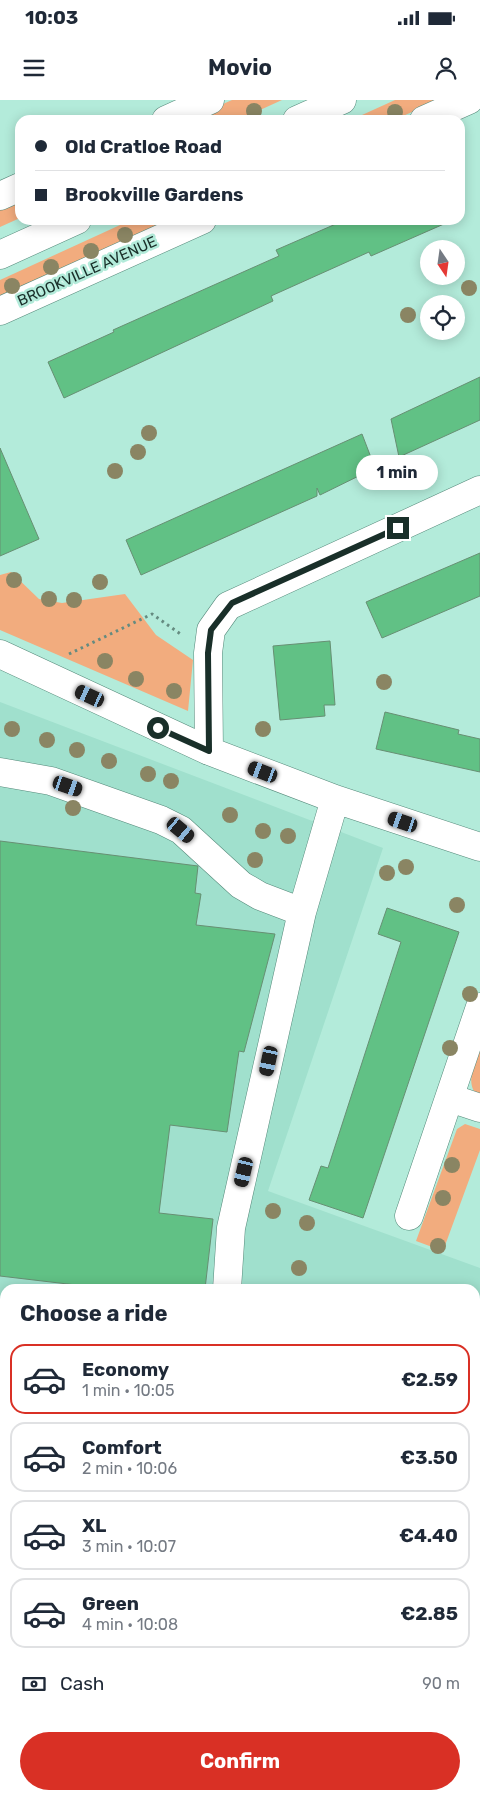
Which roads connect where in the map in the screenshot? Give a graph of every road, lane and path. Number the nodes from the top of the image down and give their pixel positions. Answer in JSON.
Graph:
{"nodes":[{"id":1,"x":210,"y":100,"type":"edge"},
{"id":2,"x":342,"y":100,"type":"edge"},
{"id":3,"x":469,"y":100,"type":"edge"},
{"id":4,"x":177,"y":115,"type":"edge"},
{"id":5,"x":309,"y":115,"type":"edge"},
{"id":6,"x":435,"y":115,"type":"edge"},
{"id":7,"x":15,"y":189,"type":"edge"},
{"id":8,"x":0,"y":196,"type":"edge"},
{"id":9,"x":66,"y":225,"type":"edge"},
{"id":10,"x":191,"y":225,"type":"edge"},
{"id":11,"x":0,"y":255,"type":"edge"},
{"id":12,"x":0,"y":311,"type":"edge"},
{"id":13,"x":480,"y":490,"type":"edge"},
{"id":14,"x":208,"y":653,"type":"junction"},
{"id":15,"x":0,"y":654,"type":"edge"},
{"id":16,"x":64,"y":656,"type":"dead end"},
{"id":17,"x":209,"y":751,"type":"junction"},
{"id":18,"x":0,"y":772,"type":"edge"},
{"id":19,"x":335,"y":799,"type":"junction"},
{"id":20,"x":480,"y":847,"type":"edge"},
{"id":21,"x":302,"y":912,"type":"junction"},
{"id":22,"x":480,"y":1006,"type":"edge"},
{"id":23,"x":450,"y":1098,"type":"junction"},
{"id":24,"x":480,"y":1108,"type":"edge"},
{"id":25,"x":409,"y":1216,"type":"dead end"},
{"id":26,"x":227,"y":1284,"type":"edge"}],
"edges":[{"from":1,"to":4,"type":"street"},
{"from":2,"to":5,"type":"street"},
{"from":3,"to":6,"type":"street"},
{"from":7,"to":8,"type":"street"},
{"from":9,"to":11,"type":"street"},
{"from":10,"to":12,"type":"street","name":"BROOKVILLE AVENUE"},
{"from":13,"to":14,"type":"street"},
{"from":14,"to":16,"type":"path"},
{"from":14,"to":17,"type":"street"},
{"from":15,"to":17,"type":"street"},
{"from":17,"to":19,"type":"street"},
{"from":18,"to":21,"type":"street"},
{"from":19,"to":20,"type":"street"},
{"from":19,"to":21,"type":"street"},
{"from":21,"to":26,"type":"street"},
{"from":22,"to":23,"type":"street"},
{"from":23,"to":24,"type":"street"},
{"from":23,"to":25,"type":"street"}]}
